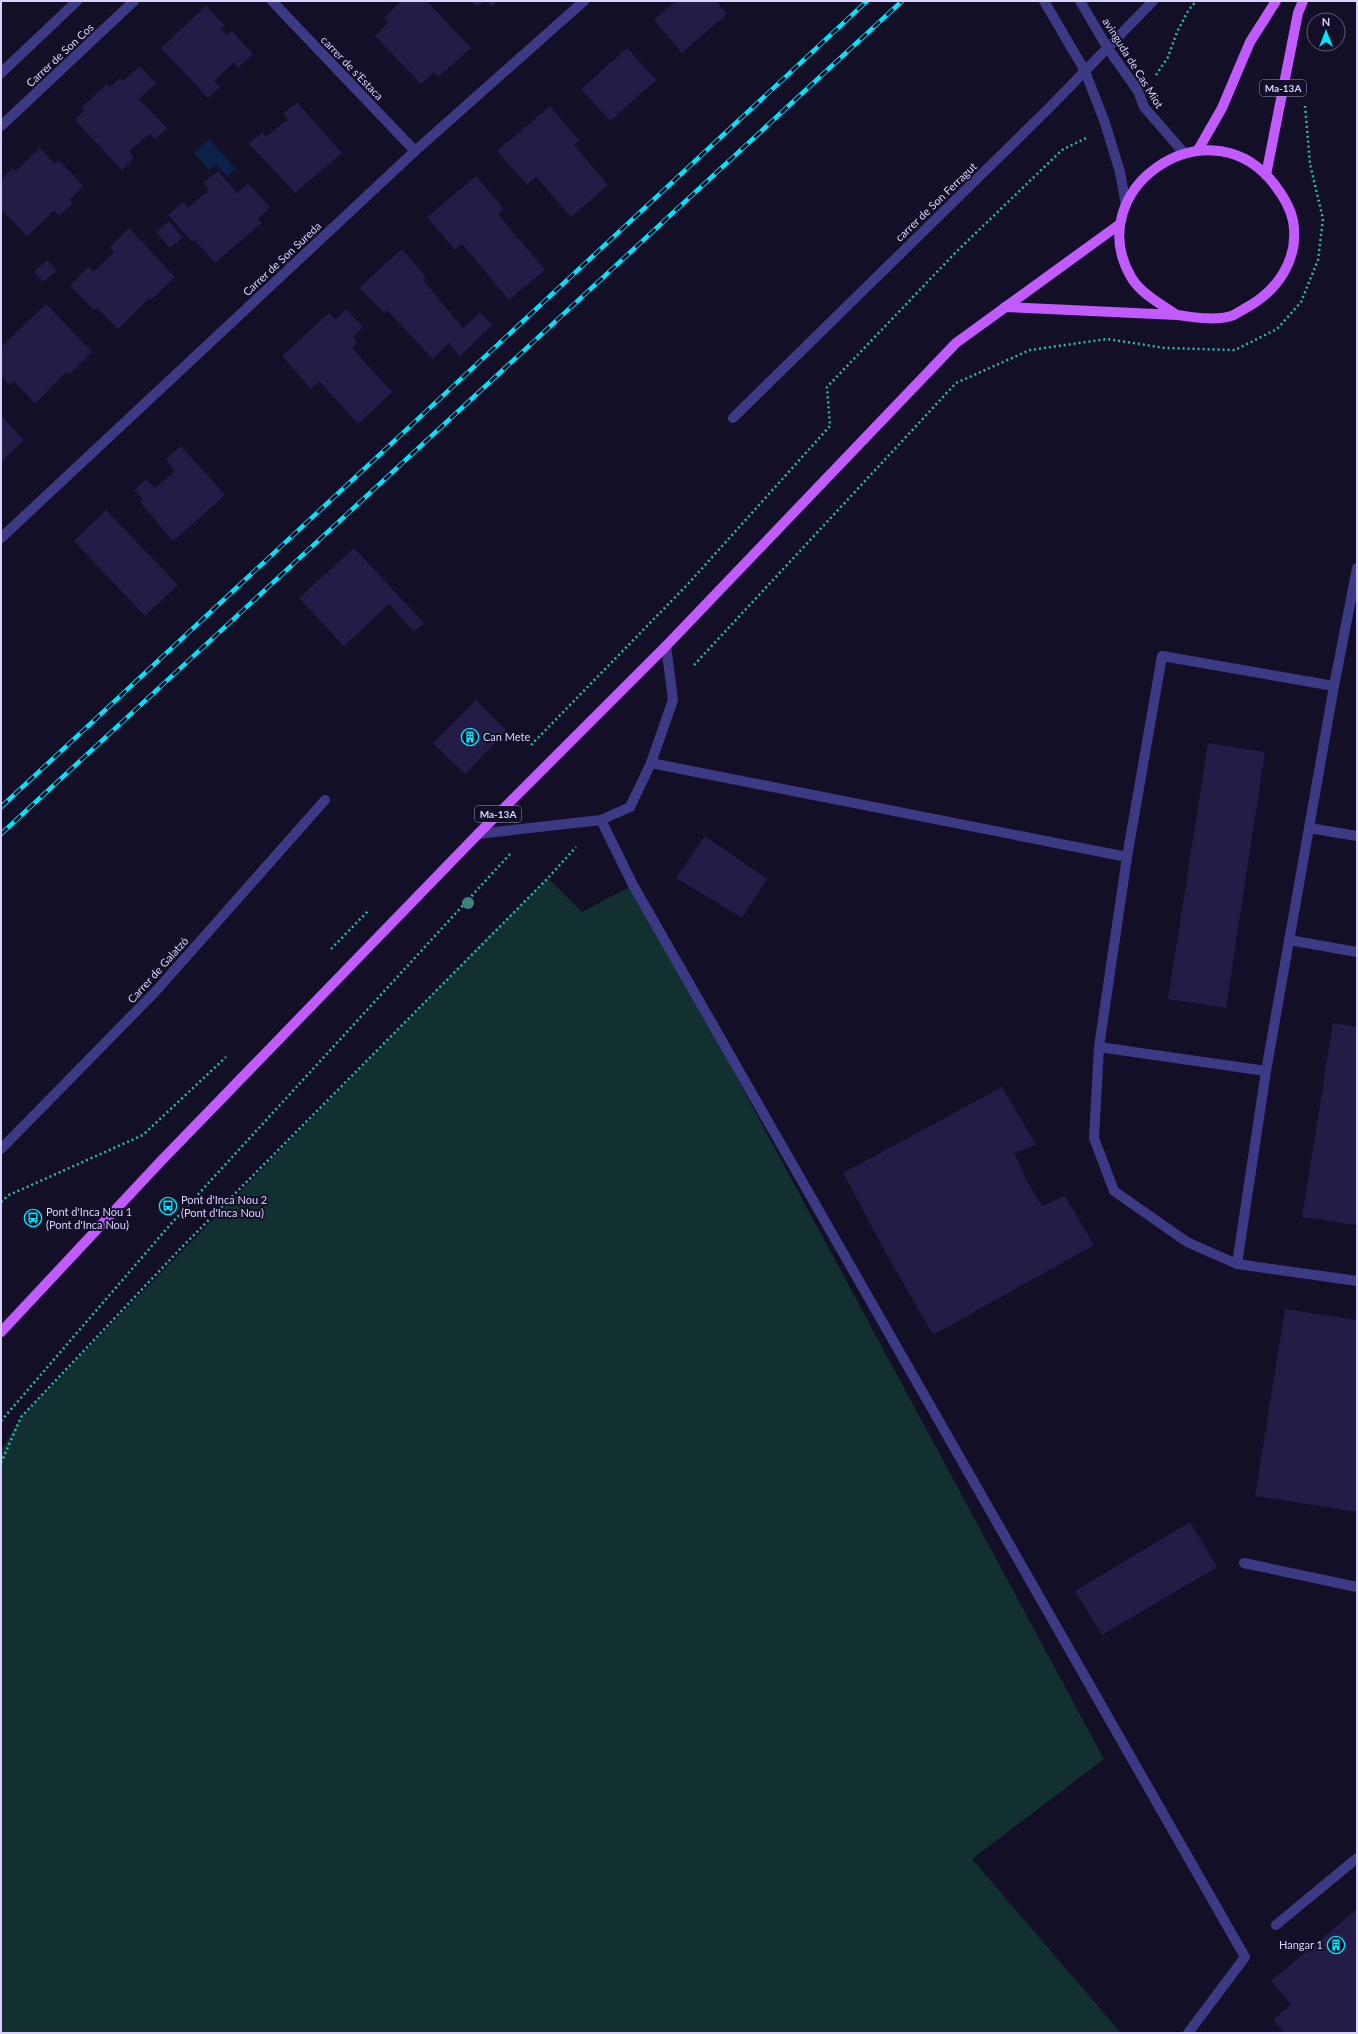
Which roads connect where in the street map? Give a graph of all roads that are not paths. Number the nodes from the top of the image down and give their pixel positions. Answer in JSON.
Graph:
{"nodes":[{"id":1,"x":78,"y":1,"type":"edge"},
{"id":2,"x":134,"y":1,"type":"edge"},
{"id":3,"x":272,"y":1,"type":"edge"},
{"id":4,"x":584,"y":1,"type":"edge"},
{"id":5,"x":1044,"y":1,"type":"edge"},
{"id":6,"x":1080,"y":1,"type":"edge"},
{"id":7,"x":1153,"y":1,"type":"edge"},
{"id":8,"x":1276,"y":1,"type":"edge"},
{"id":9,"x":1303,"y":1,"type":"edge"},
{"id":10,"x":1108,"y":47,"type":"junction"},
{"id":11,"x":1085,"y":70,"type":"junction"},
{"id":12,"x":1,"y":73,"type":"edge"},
{"id":13,"x":1,"y":126,"type":"edge"},
{"id":14,"x":1198,"y":150,"type":"junction"},
{"id":15,"x":415,"y":151,"type":"junction"},
{"id":16,"x":1184,"y":153,"type":"junction"},
{"id":17,"x":1266,"y":175,"type":"junction"},
{"id":18,"x":1126,"y":205,"type":"junction"},
{"id":19,"x":1120,"y":224,"type":"junction"},
{"id":20,"x":1005,"y":307,"type":"junction"},
{"id":21,"x":1177,"y":315,"type":"junction"},
{"id":22,"x":733,"y":418,"type":"dead end"},
{"id":23,"x":1,"y":538,"type":"edge"},
{"id":24,"x":1357,"y":568,"type":"edge"},
{"id":25,"x":666,"y":646,"type":"junction"},
{"id":26,"x":1334,"y":686,"type":"junction"},
{"id":27,"x":651,"y":763,"type":"junction"},
{"id":28,"x":325,"y":800,"type":"dead end"},
{"id":29,"x":601,"y":820,"type":"junction"},
{"id":30,"x":1309,"y":828,"type":"junction"},
{"id":31,"x":478,"y":834,"type":"junction"},
{"id":32,"x":1357,"y":836,"type":"edge"},
{"id":33,"x":1126,"y":857,"type":"junction"},
{"id":34,"x":1289,"y":940,"type":"junction"},
{"id":35,"x":1357,"y":952,"type":"edge"},
{"id":36,"x":1099,"y":1047,"type":"junction"},
{"id":37,"x":1266,"y":1071,"type":"junction"},
{"id":38,"x":1,"y":1149,"type":"edge"},
{"id":39,"x":1237,"y":1264,"type":"junction"},
{"id":40,"x":1357,"y":1282,"type":"edge"},
{"id":41,"x":1,"y":1332,"type":"edge"},
{"id":42,"x":1244,"y":1563,"type":"dead end"},
{"id":43,"x":1357,"y":1587,"type":"edge"},
{"id":44,"x":1357,"y":1858,"type":"edge"},
{"id":45,"x":1276,"y":1925,"type":"dead end"},
{"id":46,"x":1188,"y":2033,"type":"edge"}],
"edges":[{"from":1,"to":12,"type":"street"},
{"from":2,"to":13,"type":"street","name":"Carrer de Son Cos"},
{"from":3,"to":15,"type":"street","name":"carrer de s'Estaca"},
{"from":4,"to":15,"type":"street","name":"Carrer de Son Sureda"},
{"from":5,"to":11,"type":"street"},
{"from":6,"to":10,"type":"street","name":"avinguda de Cas Miot"},
{"from":7,"to":10,"type":"street","name":"carrer de Son Ferragut"},
{"from":8,"to":14,"type":"main road"},
{"from":9,"to":17,"type":"main road","number":"Ma-13A"},
{"from":10,"to":11,"type":"street","name":"carrer de Son Ferragut"},
{"from":10,"to":16,"type":"street","name":"avinguda de Cas Miot"},
{"from":11,"to":18,"type":"street"},
{"from":11,"to":22,"type":"street","name":"carrer de Son Ferragut"},
{"from":14,"to":16,"type":"main road"},
{"from":14,"to":17,"type":"main road"},
{"from":15,"to":23,"type":"street","name":"Carrer de Son Sureda"},
{"from":16,"to":18,"type":"main road"},
{"from":17,"to":21,"type":"main road"},
{"from":18,"to":19,"type":"main road"},
{"from":19,"to":20,"type":"main road","number":"Ma-13A"},
{"from":19,"to":21,"type":"main road"},
{"from":20,"to":21,"type":"main road"},
{"from":20,"to":25,"type":"main road","number":"Ma-13A"},
{"from":24,"to":26,"type":"street"},
{"from":25,"to":27,"type":"street"},
{"from":25,"to":31,"type":"main road","number":"Ma-13A"},
{"from":26,"to":30,"type":"street"},
{"from":26,"to":33,"type":"street"},
{"from":27,"to":29,"type":"street"},
{"from":27,"to":33,"type":"street"},
{"from":28,"to":38,"type":"street","name":"Carrer de Galatzó"},
{"from":29,"to":31,"type":"street"},
{"from":29,"to":46,"type":"street"},
{"from":30,"to":32,"type":"street"},
{"from":30,"to":34,"type":"street"},
{"from":31,"to":41,"type":"main road","number":"Ma-13A"},
{"from":33,"to":36,"type":"street"},
{"from":34,"to":35,"type":"street"},
{"from":34,"to":37,"type":"street"},
{"from":36,"to":37,"type":"street"},
{"from":36,"to":39,"type":"street"},
{"from":37,"to":39,"type":"street"},
{"from":39,"to":40,"type":"street"},
{"from":42,"to":43,"type":"street"},
{"from":44,"to":45,"type":"street"}]}
